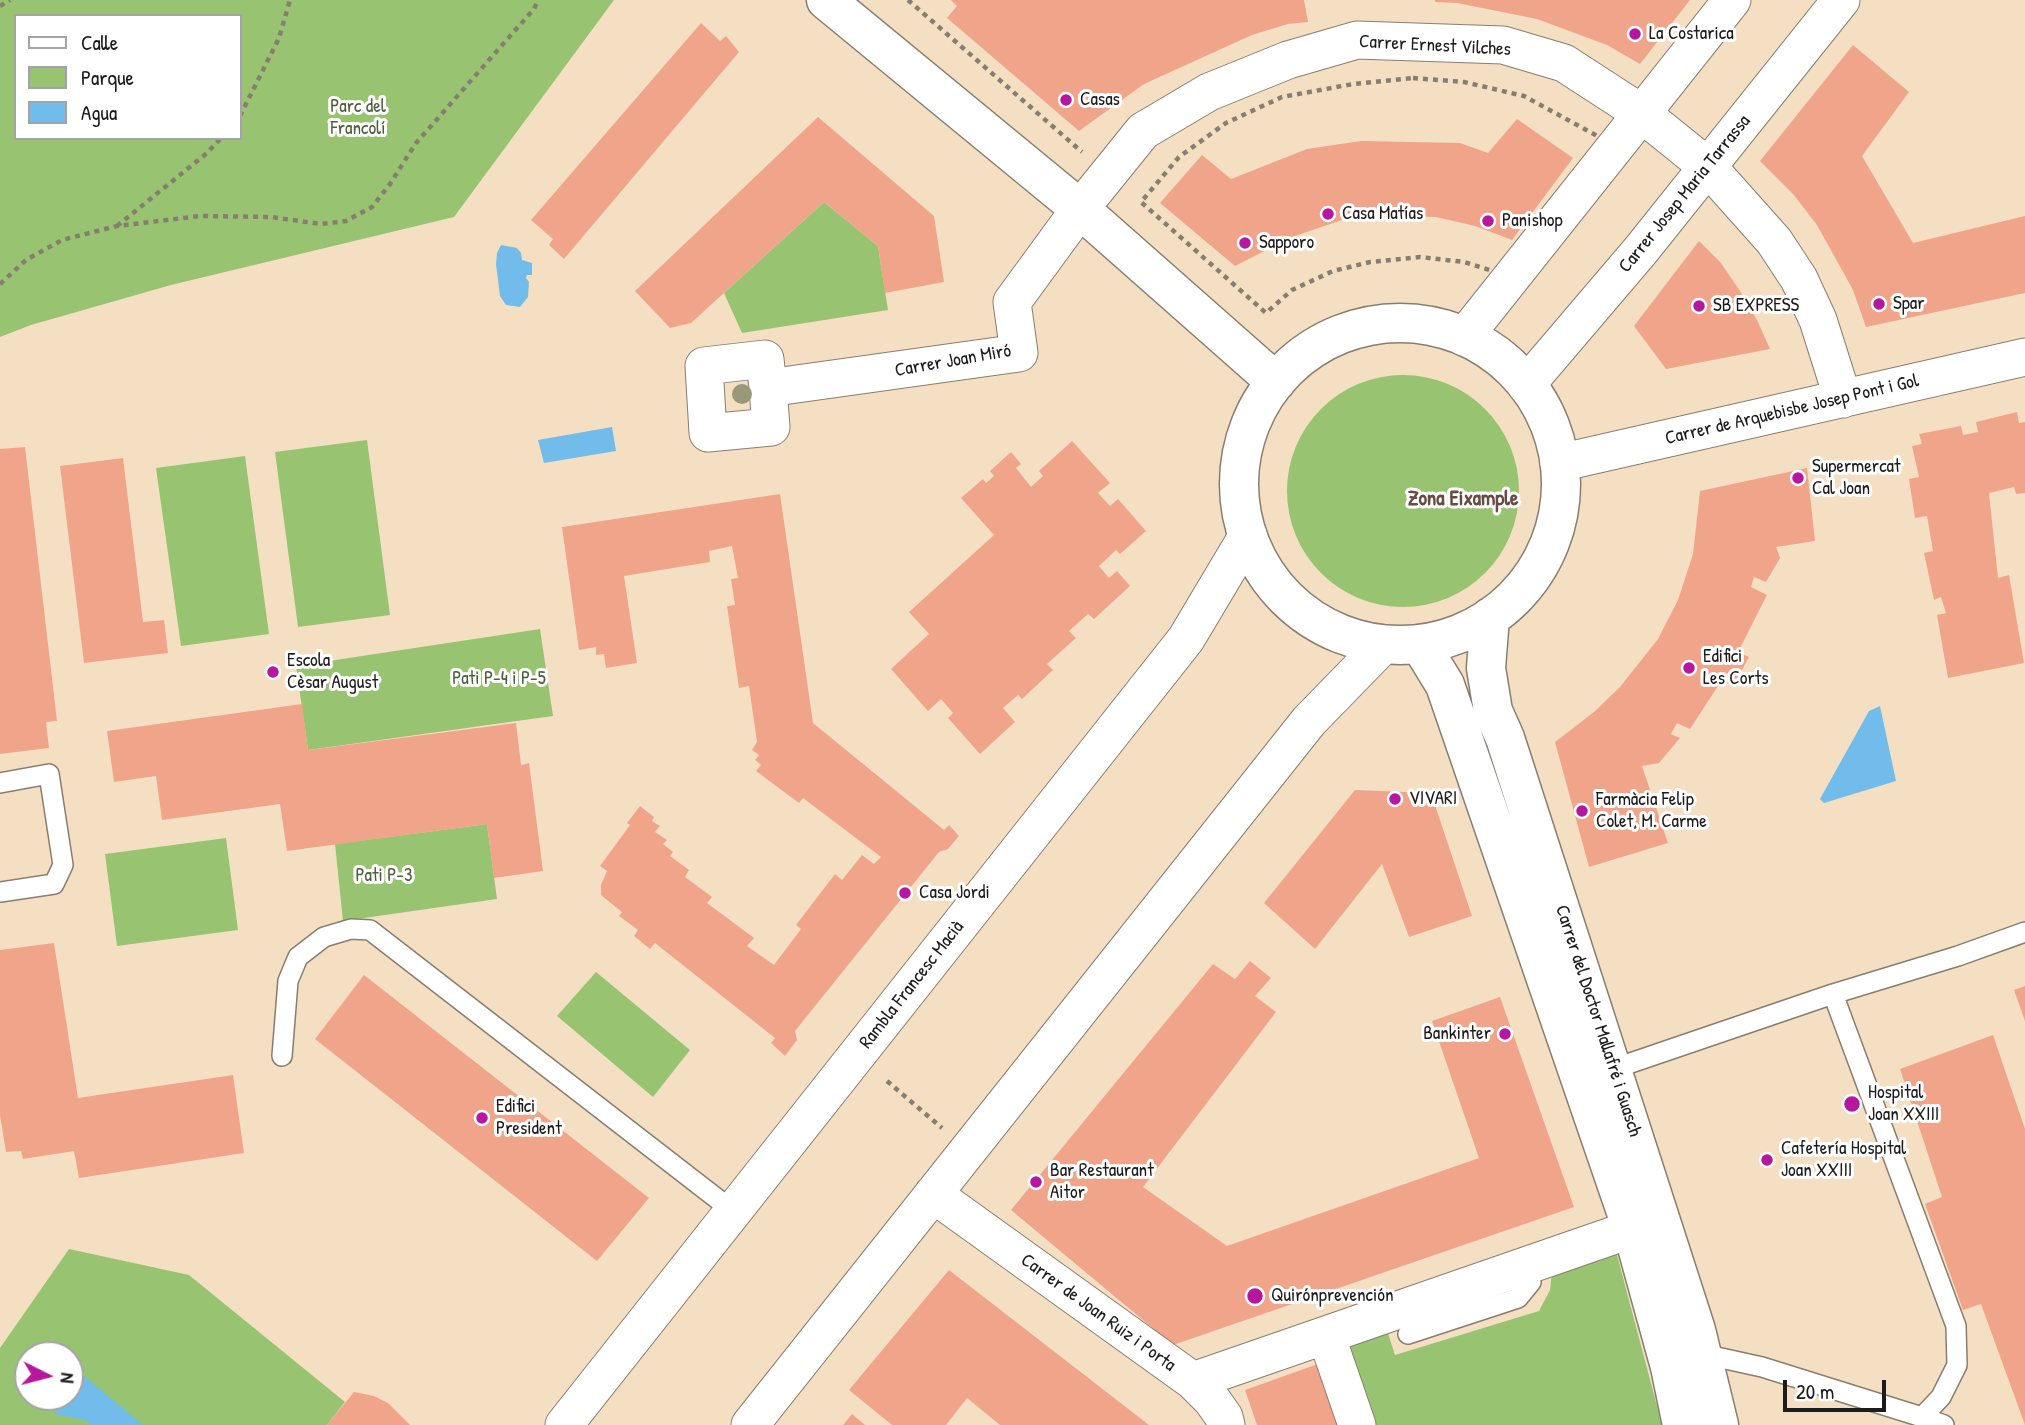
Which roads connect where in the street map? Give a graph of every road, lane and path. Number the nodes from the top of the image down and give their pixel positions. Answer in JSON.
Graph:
{"nodes":[{"id":1,"x":10,"y":0,"type":"edge"},
{"id":2,"x":290,"y":0,"type":"edge"},
{"id":3,"x":538,"y":0,"type":"edge"},
{"id":4,"x":826,"y":0,"type":"edge"},
{"id":5,"x":1731,"y":0,"type":"edge"},
{"id":6,"x":1841,"y":0,"type":"edge"},
{"id":7,"x":0,"y":6,"type":"edge"},
{"id":8,"x":242,"y":112,"type":"edge"},
{"id":9,"x":1641,"y":113,"type":"junction"},
{"id":10,"x":1601,"y":138,"type":"joint"},
{"id":11,"x":219,"y":140,"type":"edge"},
{"id":12,"x":1708,"y":167,"type":"junction"},
{"id":13,"x":1080,"y":209,"type":"junction"},
{"id":14,"x":117,"y":226,"type":"junction"},
{"id":15,"x":0,"y":285,"type":"edge"},
{"id":16,"x":1464,"y":337,"type":"junction"},
{"id":17,"x":2025,"y":357,"type":"edge"},
{"id":18,"x":1276,"y":382,"type":"junction"},
{"id":19,"x":1526,"y":385,"type":"junction"},
{"id":20,"x":768,"y":388,"type":"dead end"},
{"id":21,"x":1843,"y":398,"type":"junction"},
{"id":22,"x":1559,"y":463,"type":"junction"},
{"id":23,"x":1248,"y":535,"type":"junction"},
{"id":24,"x":1490,"y":617,"type":"junction"},
{"id":25,"x":1401,"y":644,"type":"junction"},
{"id":26,"x":0,"y":783,"type":"edge"},
{"id":27,"x":0,"y":892,"type":"edge"},
{"id":28,"x":2025,"y":932,"type":"edge"},
{"id":29,"x":1833,"y":994,"type":"junction"},
{"id":30,"x":282,"y":1056,"type":"dead end"},
{"id":31,"x":1614,"y":1069,"type":"junction"},
{"id":32,"x":887,"y":1081,"type":"dead end"},
{"id":33,"x":942,"y":1128,"type":"dead end"},
{"id":34,"x":933,"y":1194,"type":"junction"},
{"id":35,"x":733,"y":1211,"type":"junction"},
{"id":36,"x":1632,"y":1229,"type":"junction"},
{"id":37,"x":1528,"y":1265,"type":"junction"},
{"id":38,"x":1408,"y":1334,"type":"dead end"},
{"id":39,"x":1326,"y":1335,"type":"junction"},
{"id":40,"x":1703,"y":1354,"type":"junction"},
{"id":41,"x":1193,"y":1381,"type":"junction"},
{"id":42,"x":1922,"y":1417,"type":"junction"},
{"id":43,"x":564,"y":1425,"type":"edge"},
{"id":44,"x":750,"y":1425,"type":"edge"},
{"id":45,"x":1226,"y":1425,"type":"edge"},
{"id":46,"x":1357,"y":1425,"type":"edge"},
{"id":47,"x":1682,"y":1425,"type":"edge"},
{"id":48,"x":1719,"y":1425,"type":"edge"},
{"id":49,"x":1944,"y":1425,"type":"edge"}],
"edges":[{"from":1,"to":7,"type":"path"},
{"from":2,"to":8,"type":"path"},
{"from":3,"to":14,"type":"path"},
{"from":4,"to":13,"type":"street"},
{"from":5,"to":9,"type":"street"},
{"from":6,"to":12,"type":"street","name":"Carrer Josep Maria Tarrassa"},
{"from":9,"to":12,"type":"street","name":"Carrer Ernest Vilches"},
{"from":9,"to":13,"type":"street","name":"Carrer Ernest Vilches"},
{"from":9,"to":16,"type":"street"},
{"from":10,"to":10,"type":"path"},
{"from":11,"to":14,"type":"path"},
{"from":12,"to":19,"type":"street","name":"Carrer Josep Maria Tarrassa"},
{"from":12,"to":21,"type":"street","name":"Carrer Ernest Vilches"},
{"from":13,"to":18,"type":"street"},
{"from":13,"to":20,"type":"street","name":"Carrer Joan Miró"},
{"from":14,"to":15,"type":"path"},
{"from":16,"to":18,"type":"street"},
{"from":16,"to":19,"type":"street"},
{"from":17,"to":21,"type":"street","name":"Carrer de Arquebisbe Josep Pont i Gol"},
{"from":18,"to":23,"type":"street"},
{"from":19,"to":22,"type":"street"},
{"from":21,"to":22,"type":"street","name":"Carrer de Arquebisbe Josep Pont i Gol"},
{"from":22,"to":24,"type":"street"},
{"from":23,"to":25,"type":"street"},
{"from":23,"to":35,"type":"street","name":"Rambla Francesc Macià"},
{"from":24,"to":25,"type":"street"},
{"from":24,"to":31,"type":"street","name":"Carrer del Doctor Mallafré i Guasch"},
{"from":25,"to":34,"type":"street"},
{"from":25,"to":36,"type":"street","name":"Carrer del Doctor Mallafré i Guasch"},
{"from":26,"to":27,"type":"lane"},
{"from":28,"to":29,"type":"lane"},
{"from":29,"to":31,"type":"lane"},
{"from":29,"to":42,"type":"lane"},
{"from":30,"to":35,"type":"lane"},
{"from":31,"to":40,"type":"street","name":"Carrer del Doctor Mallafré i Guasch"},
{"from":32,"to":33,"type":"path"},
{"from":34,"to":41,"type":"street","name":"Carrer de Joan Ruiz i Porta"},
{"from":34,"to":44,"type":"street"},
{"from":35,"to":43,"type":"street","name":"Rambla Francesc Macià"},
{"from":36,"to":37,"type":"street","name":"Carrer de Joan Ruiz i Porta"},
{"from":36,"to":47,"type":"street","name":"Carrer del Doctor Mallafré i Guasch"},
{"from":37,"to":38,"type":"lane"},
{"from":37,"to":39,"type":"street","name":"Carrer de Joan Ruiz i Porta"},
{"from":39,"to":41,"type":"street","name":"Carrer de Joan Ruiz i Porta"},
{"from":39,"to":46,"type":"street"},
{"from":40,"to":42,"type":"lane"},
{"from":40,"to":48,"type":"street","name":"Carrer del Doctor Mallafré i Guasch"},
{"from":41,"to":45,"type":"street"},
{"from":42,"to":49,"type":"lane"}]}
